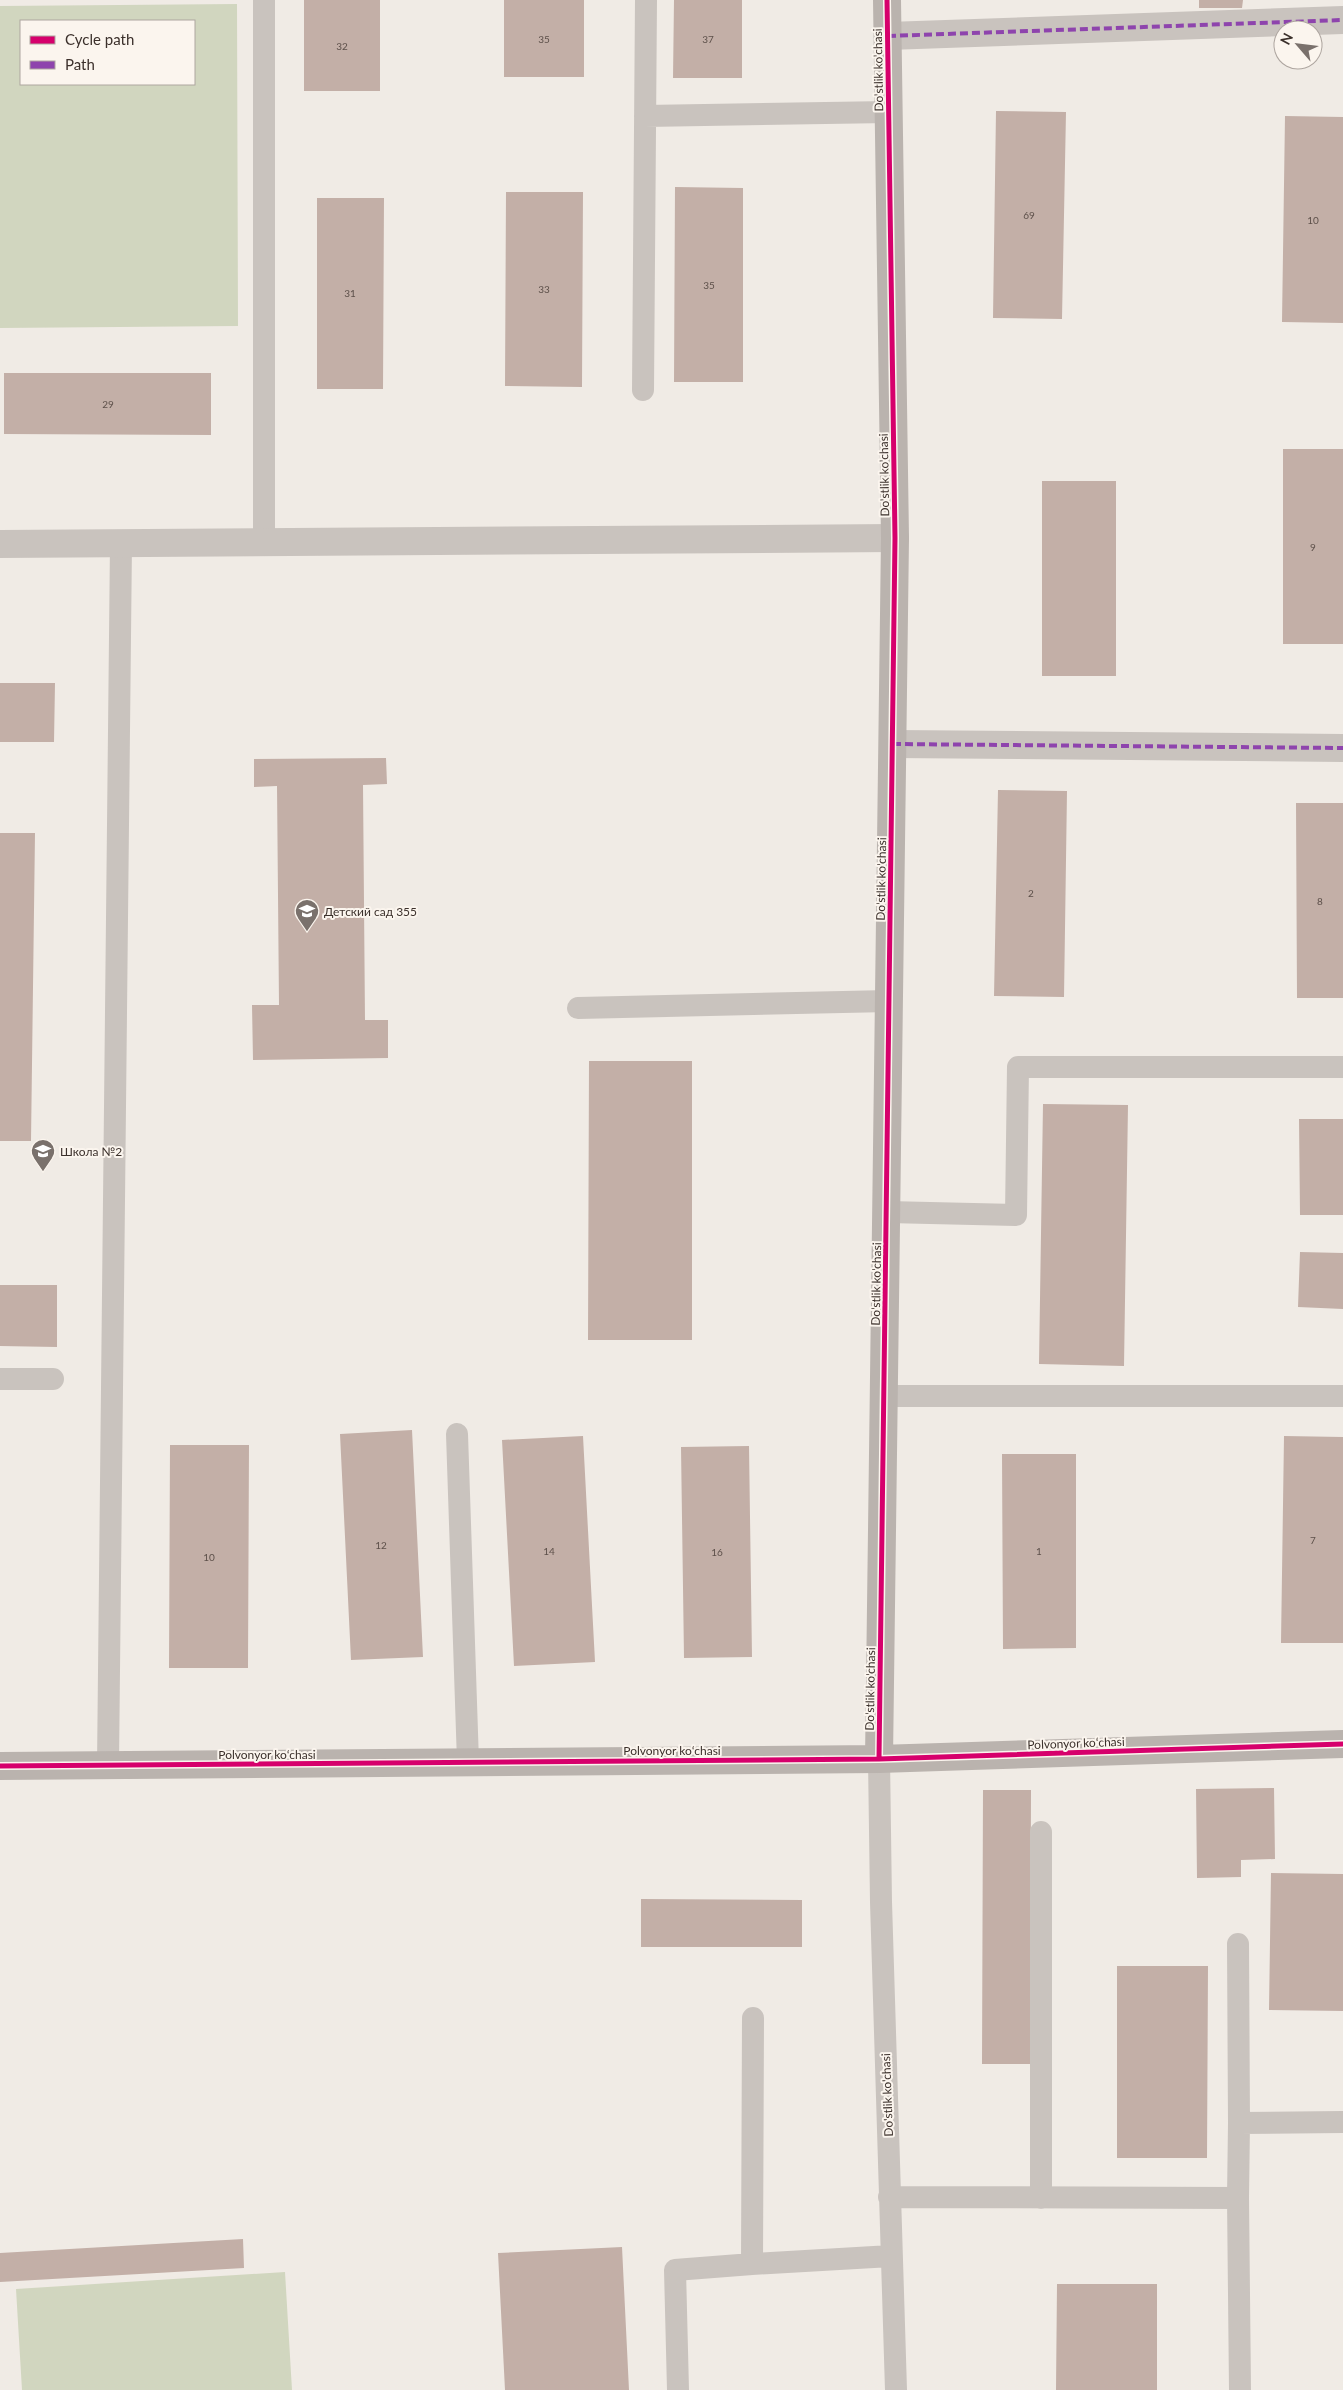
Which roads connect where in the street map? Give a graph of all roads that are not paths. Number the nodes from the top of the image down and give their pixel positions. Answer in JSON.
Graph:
{"nodes":[{"id":1,"x":264,"y":0,"type":"edge"},
{"id":2,"x":646,"y":0,"type":"edge"},
{"id":3,"x":887,"y":0,"type":"edge"},
{"id":4,"x":1343,"y":20,"type":"edge"},
{"id":5,"x":888,"y":36,"type":"junction"},
{"id":6,"x":888,"y":112,"type":"junction"},
{"id":7,"x":645,"y":116,"type":"junction"},
{"id":8,"x":643,"y":390,"type":"dead end"},
{"id":9,"x":895,"y":538,"type":"junction"},
{"id":10,"x":121,"y":543,"type":"junction"},
{"id":11,"x":264,"y":543,"type":"junction"},
{"id":12,"x":0,"y":544,"type":"edge"},
{"id":13,"x":893,"y":744,"type":"junction"},
{"id":14,"x":1343,"y":748,"type":"edge"},
{"id":15,"x":889,"y":1001,"type":"junction"},
{"id":16,"x":578,"y":1008,"type":"dead end"},
{"id":17,"x":1343,"y":1067,"type":"edge"},
{"id":18,"x":887,"y":1212,"type":"junction"},
{"id":19,"x":0,"y":1379,"type":"edge"},
{"id":20,"x":53,"y":1379,"type":"dead end"},
{"id":21,"x":884,"y":1396,"type":"junction"},
{"id":22,"x":1343,"y":1396,"type":"edge"},
{"id":23,"x":457,"y":1434,"type":"dead end"},
{"id":24,"x":1343,"y":1744,"type":"edge"},
{"id":25,"x":880,"y":1759,"type":"junction"},
{"id":26,"x":468,"y":1762,"type":"junction"},
{"id":27,"x":108,"y":1765,"type":"junction"},
{"id":28,"x":0,"y":1766,"type":"edge"},
{"id":29,"x":1040,"y":1832,"type":"dead end"},
{"id":30,"x":1238,"y":1944,"type":"dead end"},
{"id":31,"x":753,"y":2018,"type":"dead end"},
{"id":32,"x":1343,"y":2122,"type":"edge"},
{"id":33,"x":1239,"y":2123,"type":"junction"},
{"id":34,"x":889,"y":2197,"type":"junction"},
{"id":35,"x":1041,"y":2198,"type":"junction"},
{"id":36,"x":1238,"y":2198,"type":"junction"},
{"id":37,"x":891,"y":2256,"type":"junction"},
{"id":38,"x":752,"y":2264,"type":"junction"},
{"id":39,"x":678,"y":2390,"type":"edge"},
{"id":40,"x":896,"y":2390,"type":"edge"},
{"id":41,"x":1240,"y":2390,"type":"edge"}],
"edges":[{"from":1,"to":11,"type":"lane"},
{"from":2,"to":7,"type":"lane"},
{"from":3,"to":5,"type":"street","name":"Do'stlik ko'chasi"},
{"from":4,"to":5,"type":"street"},
{"from":5,"to":6,"type":"street","name":"Do'stlik ko'chasi"},
{"from":6,"to":7,"type":"lane"},
{"from":6,"to":9,"type":"street","name":"Do'stlik ko'chasi"},
{"from":7,"to":8,"type":"lane"},
{"from":9,"to":11,"type":"street"},
{"from":9,"to":13,"type":"street","name":"Do'stlik ko'chasi"},
{"from":10,"to":11,"type":"street"},
{"from":10,"to":12,"type":"street"},
{"from":10,"to":27,"type":"lane"},
{"from":13,"to":14,"type":"street"},
{"from":13,"to":15,"type":"street","name":"Do'stlik ko'chasi"},
{"from":15,"to":16,"type":"lane"},
{"from":15,"to":18,"type":"street","name":"Do'stlik ko'chasi"},
{"from":17,"to":18,"type":"lane"},
{"from":18,"to":21,"type":"street","name":"Do'stlik ko'chasi"},
{"from":19,"to":20,"type":"lane"},
{"from":21,"to":22,"type":"lane"},
{"from":21,"to":25,"type":"street","name":"Do'stlik ko'chasi"},
{"from":23,"to":26,"type":"lane"},
{"from":24,"to":25,"type":"street","name":"Polvonyor koʻchasi"},
{"from":25,"to":26,"type":"street","name":"Polvonyor koʻchasi"},
{"from":25,"to":34,"type":"lane","name":"Do'stlik ko'chasi"},
{"from":26,"to":27,"type":"street","name":"Polvonyor koʻchasi"},
{"from":27,"to":28,"type":"street","name":"Polvonyor koʻchasi"},
{"from":29,"to":35,"type":"lane"},
{"from":30,"to":33,"type":"lane"},
{"from":31,"to":38,"type":"lane"},
{"from":32,"to":33,"type":"lane"},
{"from":33,"to":36,"type":"lane"},
{"from":34,"to":35,"type":"lane"},
{"from":34,"to":37,"type":"lane","name":"Do'stlik ko'chasi"},
{"from":35,"to":36,"type":"lane"},
{"from":36,"to":41,"type":"lane"},
{"from":37,"to":38,"type":"lane"},
{"from":37,"to":40,"type":"lane","name":"Do'stlik ko'chasi"},
{"from":38,"to":39,"type":"lane"}]}
